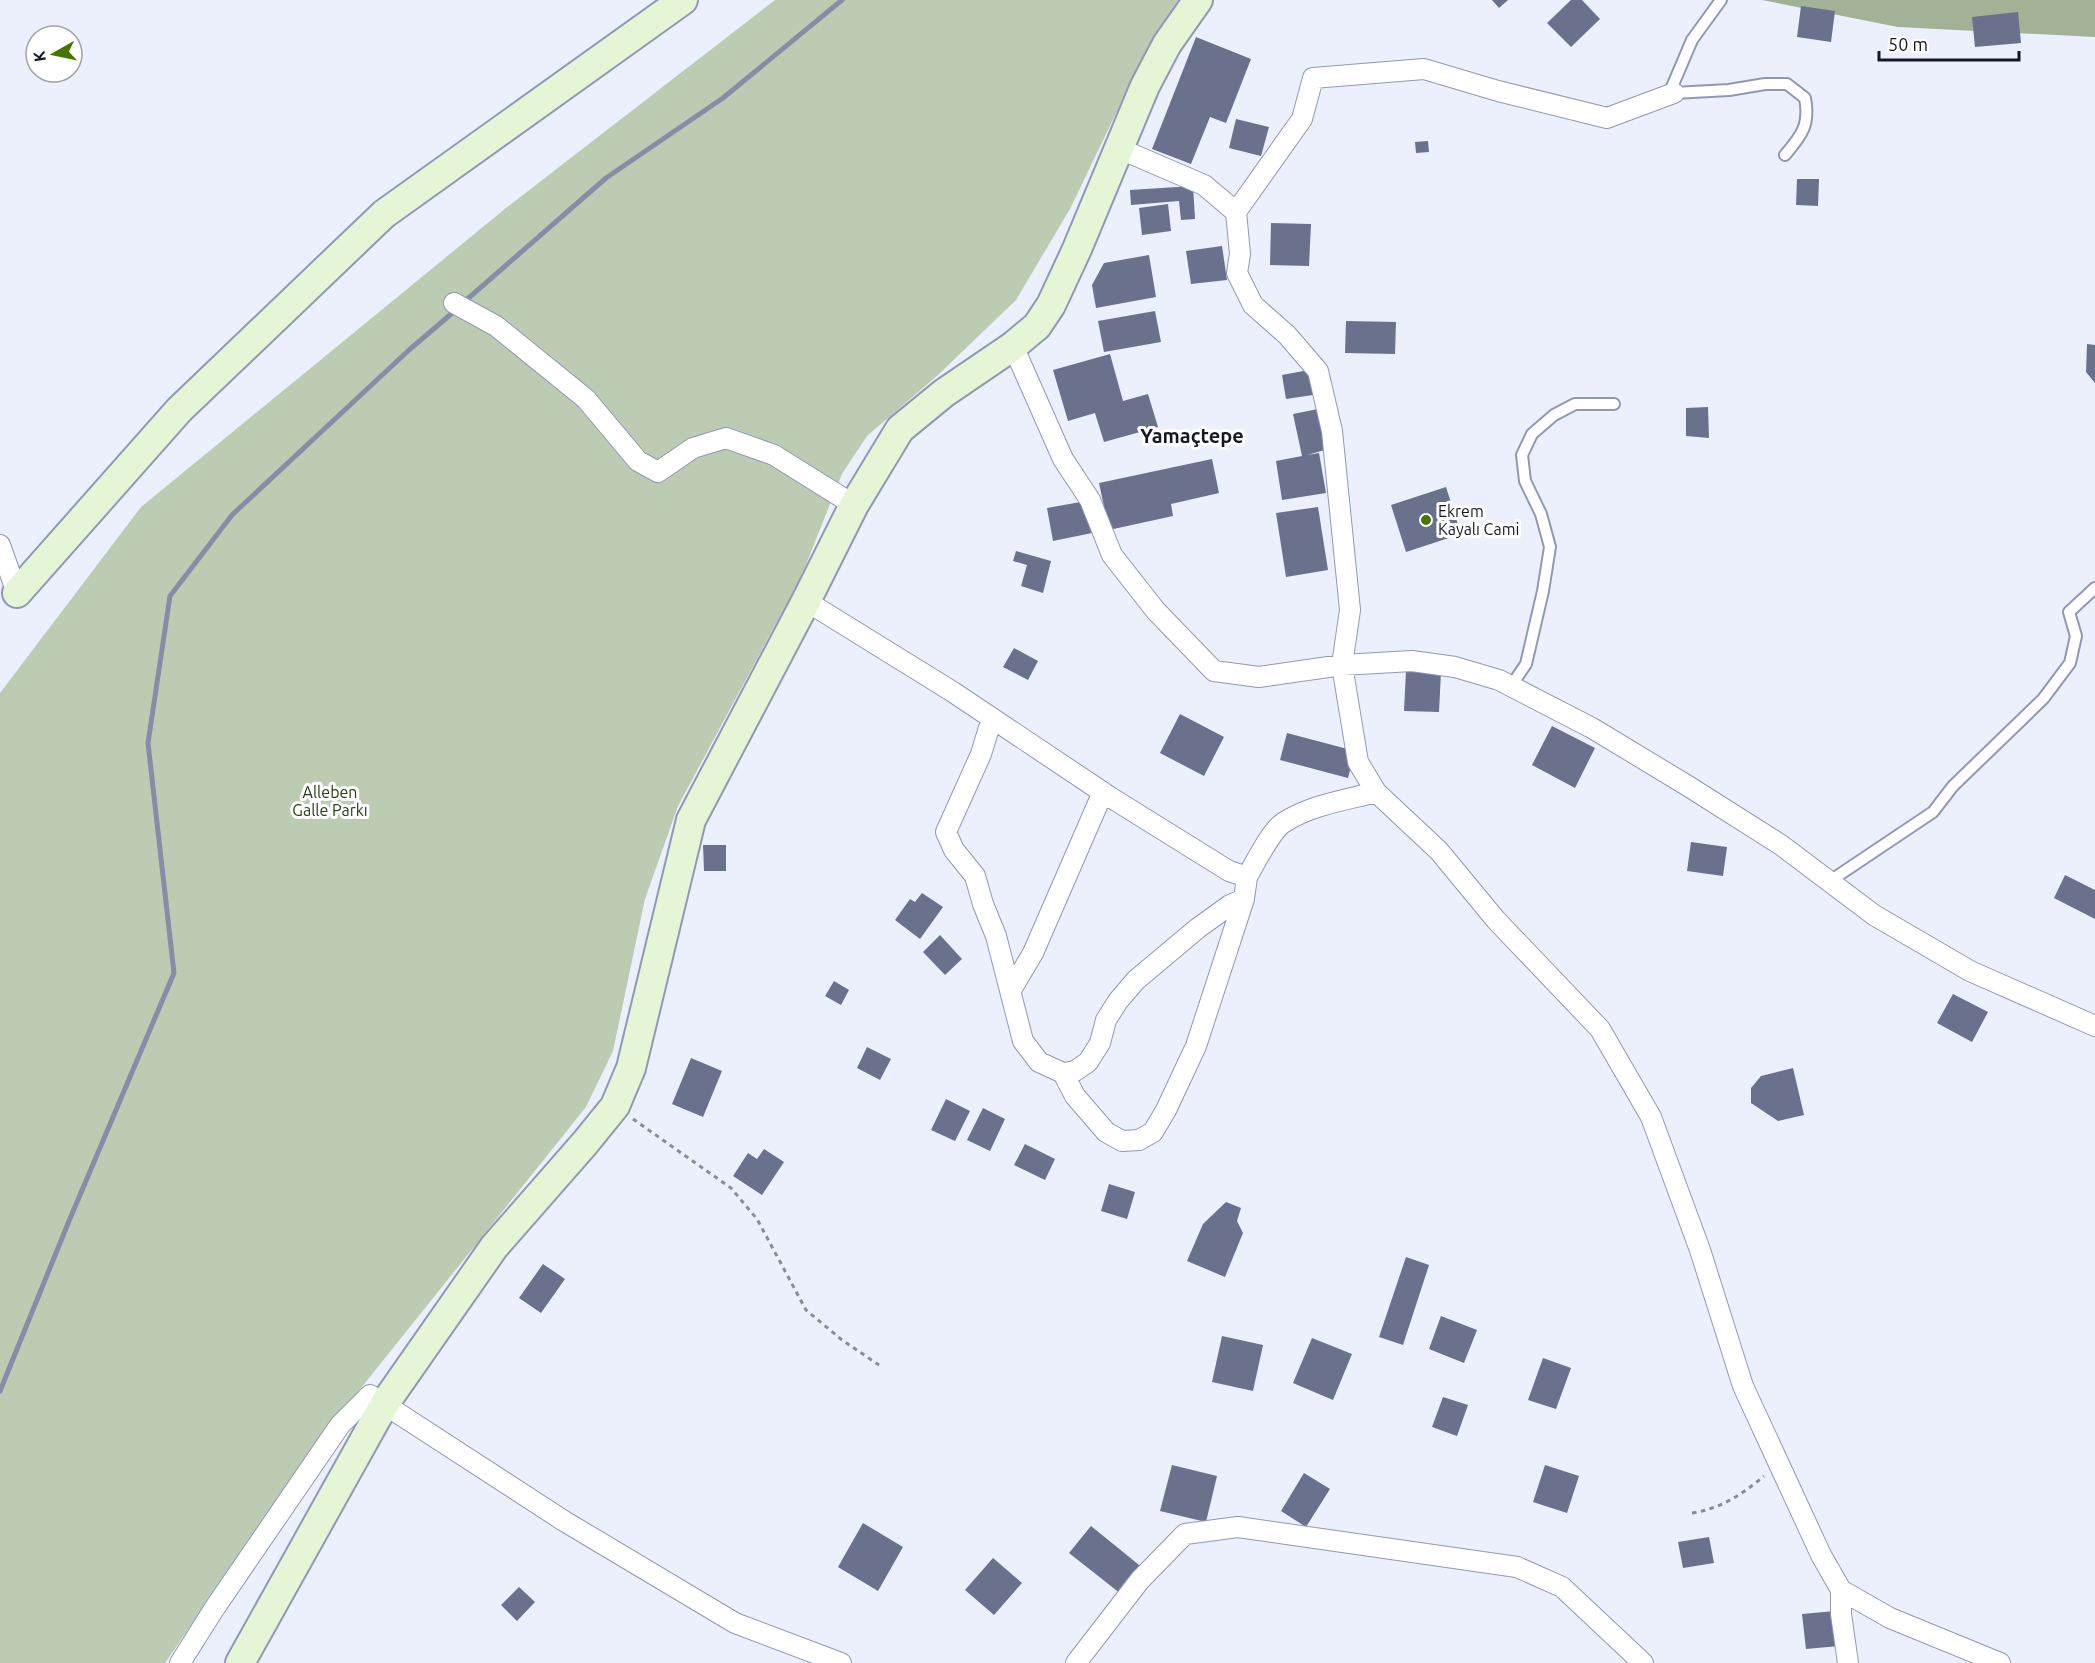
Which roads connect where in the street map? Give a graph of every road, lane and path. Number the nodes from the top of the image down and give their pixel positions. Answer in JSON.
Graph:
{"nodes":[{"id":1,"x":683,"y":0,"type":"edge"},
{"id":2,"x":1198,"y":0,"type":"edge"},
{"id":3,"x":1721,"y":0,"type":"edge"},
{"id":4,"x":1671,"y":94,"type":"junction"},
{"id":5,"x":1118,"y":148,"type":"junction"},
{"id":6,"x":1785,"y":155,"type":"dead end"},
{"id":7,"x":1236,"y":212,"type":"junction"},
{"id":8,"x":453,"y":303,"type":"dead end"},
{"id":9,"x":1013,"y":346,"type":"junction"},
{"id":10,"x":1614,"y":404,"type":"dead end"},
{"id":11,"x":854,"y":505,"type":"junction"},
{"id":12,"x":0,"y":545,"type":"edge"},
{"id":13,"x":2095,"y":588,"type":"edge"},
{"id":14,"x":17,"y":593,"type":"joint"},
{"id":15,"x":806,"y":601,"type":"junction"},
{"id":16,"x":1342,"y":665,"type":"junction"},
{"id":17,"x":1511,"y":686,"type":"junction"},
{"id":18,"x":992,"y":718,"type":"junction"},
{"id":19,"x":1102,"y":792,"type":"junction"},
{"id":20,"x":1376,"y":792,"type":"junction"},
{"id":21,"x":1247,"y":877,"type":"junction"},
{"id":22,"x":1830,"y":882,"type":"junction"},
{"id":23,"x":1244,"y":898,"type":"junction"},
{"id":24,"x":1011,"y":990,"type":"junction"},
{"id":25,"x":2095,"y":1026,"type":"edge"},
{"id":26,"x":1063,"y":1073,"type":"junction"},
{"id":27,"x":615,"y":1106,"type":"junction"},
{"id":28,"x":879,"y":1365,"type":"dead end"},
{"id":29,"x":385,"y":1403,"type":"junction"},
{"id":30,"x":1779,"y":1463,"type":"junction"},
{"id":31,"x":1692,"y":1513,"type":"dead end"},
{"id":32,"x":1841,"y":1590,"type":"junction"},
{"id":33,"x":180,"y":1663,"type":"edge"},
{"id":34,"x":240,"y":1663,"type":"edge"},
{"id":35,"x":841,"y":1663,"type":"edge"},
{"id":36,"x":1076,"y":1663,"type":"edge"},
{"id":37,"x":1643,"y":1663,"type":"edge"},
{"id":38,"x":1848,"y":1663,"type":"edge"},
{"id":39,"x":2000,"y":1663,"type":"edge"}],
"edges":[{"from":1,"to":14,"type":"street"},
{"from":2,"to":5,"type":"street"},
{"from":3,"to":4,"type":"lane"},
{"from":4,"to":6,"type":"lane"},
{"from":4,"to":7,"type":"street"},
{"from":5,"to":7,"type":"street"},
{"from":5,"to":9,"type":"street"},
{"from":7,"to":16,"type":"street"},
{"from":8,"to":11,"type":"street"},
{"from":9,"to":11,"type":"street"},
{"from":9,"to":16,"type":"street"},
{"from":10,"to":17,"type":"lane"},
{"from":11,"to":15,"type":"street"},
{"from":12,"to":14,"type":"street"},
{"from":13,"to":22,"type":"lane"},
{"from":15,"to":18,"type":"street"},
{"from":15,"to":27,"type":"street"},
{"from":16,"to":17,"type":"street"},
{"from":16,"to":20,"type":"street"},
{"from":17,"to":22,"type":"street"},
{"from":18,"to":19,"type":"street"},
{"from":18,"to":24,"type":"street"},
{"from":19,"to":21,"type":"street"},
{"from":19,"to":24,"type":"street"},
{"from":20,"to":21,"type":"street"},
{"from":20,"to":30,"type":"street"},
{"from":21,"to":23,"type":"street"},
{"from":22,"to":25,"type":"street"},
{"from":23,"to":26,"type":"street"},
{"from":23,"to":26,"type":"street"},
{"from":24,"to":26,"type":"street"},
{"from":27,"to":28,"type":"path"},
{"from":27,"to":29,"type":"street"},
{"from":29,"to":33,"type":"street"},
{"from":29,"to":34,"type":"street"},
{"from":29,"to":35,"type":"street"},
{"from":30,"to":31,"type":"path"},
{"from":30,"to":32,"type":"street"},
{"from":32,"to":38,"type":"street"},
{"from":32,"to":39,"type":"street"},
{"from":36,"to":37,"type":"street"}]}
